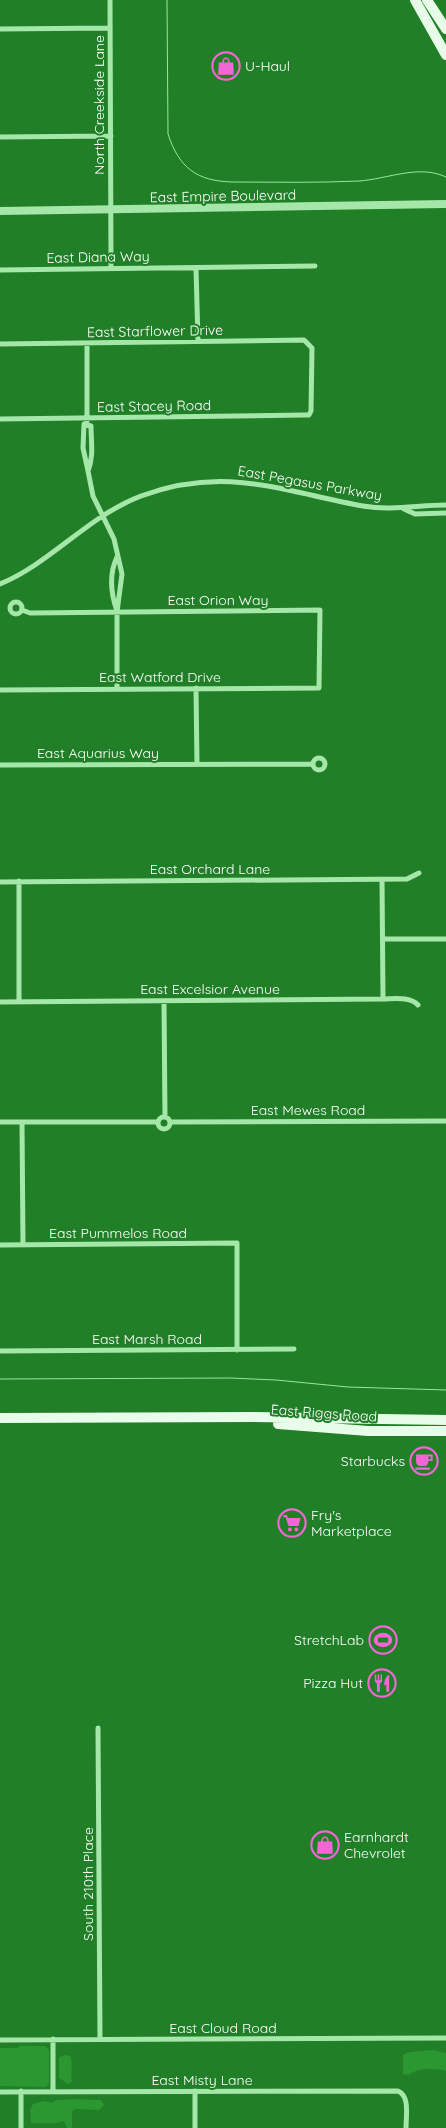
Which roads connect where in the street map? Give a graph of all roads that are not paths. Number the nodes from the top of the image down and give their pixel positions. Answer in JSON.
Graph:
{"nodes":[{"id":1,"x":110,"y":0,"type":"edge"},
{"id":2,"x":415,"y":0,"type":"edge"},
{"id":3,"x":426,"y":0,"type":"edge"},
{"id":4,"x":110,"y":28,"type":"junction"},
{"id":5,"x":446,"y":29,"type":"edge"},
{"id":6,"x":0,"y":30,"type":"edge"},
{"id":7,"x":446,"y":55,"type":"edge"},
{"id":8,"x":111,"y":136,"type":"junction"},
{"id":9,"x":0,"y":137,"type":"edge"},
{"id":10,"x":446,"y":204,"type":"edge"},
{"id":11,"x":112,"y":210,"type":"junction"},
{"id":12,"x":0,"y":211,"type":"edge"},
{"id":13,"x":315,"y":266,"type":"dead end"},
{"id":14,"x":112,"y":268,"type":"junction"},
{"id":15,"x":196,"y":268,"type":"junction"},
{"id":16,"x":0,"y":270,"type":"edge"},
{"id":17,"x":198,"y":342,"type":"junction"},
{"id":18,"x":0,"y":344,"type":"edge"},
{"id":19,"x":87,"y":344,"type":"junction"},
{"id":20,"x":309,"y":414,"type":"joint"},
{"id":21,"x":0,"y":419,"type":"edge"},
{"id":22,"x":87,"y":421,"type":"junction"},
{"id":23,"x":84,"y":444,"type":"junction"},
{"id":24,"x":91,"y":444,"type":"junction"},
{"id":25,"x":88,"y":471,"type":"junction"},
{"id":26,"x":446,"y":505,"type":"edge"},
{"id":27,"x":404,"y":509,"type":"junction"},
{"id":28,"x":446,"y":513,"type":"edge"},
{"id":29,"x":103,"y":515,"type":"junction"},
{"id":30,"x":117,"y":556,"type":"junction"},
{"id":31,"x":112,"y":579,"type":"junction"},
{"id":32,"x":120,"y":579,"type":"junction"},
{"id":33,"x":0,"y":584,"type":"edge"},
{"id":34,"x":22,"y":610,"type":"dead end"},
{"id":35,"x":117,"y":612,"type":"junction"},
{"id":36,"x":117,"y":688,"type":"junction"},
{"id":37,"x":196,"y":688,"type":"junction"},
{"id":38,"x":320,"y":688,"type":"joint"},
{"id":39,"x":0,"y":690,"type":"edge"},
{"id":40,"x":197,"y":764,"type":"junction"},
{"id":41,"x":312,"y":764,"type":"dead end"},
{"id":42,"x":0,"y":765,"type":"edge"},
{"id":43,"x":419,"y":874,"type":"dead end"},
{"id":44,"x":382,"y":879,"type":"junction"},
{"id":45,"x":0,"y":882,"type":"edge"},
{"id":46,"x":19,"y":882,"type":"junction"},
{"id":47,"x":383,"y":939,"type":"junction"},
{"id":48,"x":446,"y":939,"type":"edge"},
{"id":49,"x":383,"y":999,"type":"junction"},
{"id":50,"x":164,"y":1001,"type":"junction"},
{"id":51,"x":0,"y":1002,"type":"edge"},
{"id":52,"x":19,"y":1002,"type":"junction"},
{"id":53,"x":418,"y":1005,"type":"dead end"},
{"id":54,"x":164,"y":1117,"type":"junction"},
{"id":55,"x":446,"y":1121,"type":"edge"},
{"id":56,"x":0,"y":1122,"type":"edge"},
{"id":57,"x":22,"y":1122,"type":"junction"},
{"id":58,"x":158,"y":1122,"type":"junction"},
{"id":59,"x":170,"y":1122,"type":"junction"},
{"id":60,"x":0,"y":1245,"type":"edge"},
{"id":61,"x":23,"y":1245,"type":"junction"},
{"id":62,"x":294,"y":1349,"type":"dead end"},
{"id":63,"x":238,"y":1350,"type":"junction"},
{"id":64,"x":0,"y":1351,"type":"edge"},
{"id":65,"x":0,"y":1418,"type":"edge"},
{"id":66,"x":200,"y":1418,"type":"junction"},
{"id":67,"x":446,"y":1420,"type":"edge"},
{"id":68,"x":446,"y":1431,"type":"edge"},
{"id":69,"x":98,"y":1728,"type":"dead end"},
{"id":70,"x":446,"y":2038,"type":"edge"},
{"id":71,"x":0,"y":2040,"type":"edge"},
{"id":72,"x":53,"y":2040,"type":"junction"},
{"id":73,"x":100,"y":2040,"type":"junction"},
{"id":74,"x":21,"y":2091,"type":"junction"},
{"id":75,"x":53,"y":2091,"type":"junction"},
{"id":76,"x":196,"y":2091,"type":"junction"},
{"id":77,"x":0,"y":2092,"type":"edge"},
{"id":78,"x":22,"y":2128,"type":"edge"},
{"id":79,"x":195,"y":2128,"type":"edge"},
{"id":80,"x":406,"y":2128,"type":"edge"}],
"edges":[{"from":1,"to":4,"type":"street","name":"North Creekside Lane"},
{"from":2,"to":7,"type":"main road"},
{"from":3,"to":5,"type":"main road"},
{"from":4,"to":6,"type":"street"},
{"from":4,"to":8,"type":"street","name":"North Creekside Lane"},
{"from":8,"to":9,"type":"street"},
{"from":8,"to":11,"type":"street","name":"North Creekside Lane"},
{"from":10,"to":11,"type":"street","name":"East Empire Boulevard"},
{"from":11,"to":12,"type":"street","name":"East Empire Boulevard"},
{"from":11,"to":14,"type":"street"},
{"from":13,"to":15,"type":"street","name":"East Diana Way"},
{"from":14,"to":15,"type":"street","name":"East Diana Way"},
{"from":14,"to":16,"type":"street","name":"East Diana Way"},
{"from":15,"to":17,"type":"street"},
{"from":17,"to":19,"type":"street","name":"East Starflower Drive"},
{"from":17,"to":20,"type":"street","name":"East Starflower Drive"},
{"from":18,"to":19,"type":"street","name":"East Starflower Drive"},
{"from":19,"to":22,"type":"street"},
{"from":20,"to":22,"type":"street","name":"East Stacey Road"},
{"from":21,"to":22,"type":"street","name":"East Stacey Road"},
{"from":22,"to":23,"type":"street"},
{"from":22,"to":24,"type":"street"},
{"from":23,"to":24,"type":"street"},
{"from":23,"to":25,"type":"street"},
{"from":24,"to":25,"type":"street"},
{"from":25,"to":29,"type":"street"},
{"from":26,"to":27,"type":"street","name":"East Pegasus Parkway"},
{"from":27,"to":28,"type":"street","name":"East Pegasus Parkway"},
{"from":27,"to":29,"type":"street","name":"East Pegasus Parkway"},
{"from":29,"to":30,"type":"street"},
{"from":29,"to":33,"type":"street","name":"East Pegasus Parkway"},
{"from":30,"to":31,"type":"street"},
{"from":30,"to":32,"type":"street"},
{"from":31,"to":32,"type":"street"},
{"from":31,"to":35,"type":"street"},
{"from":32,"to":35,"type":"street"},
{"from":34,"to":35,"type":"street","name":"East Orion Way"},
{"from":35,"to":36,"type":"street"},
{"from":35,"to":38,"type":"street","name":"East Orion Way"},
{"from":36,"to":37,"type":"street","name":"East Watford Drive"},
{"from":36,"to":39,"type":"street","name":"East Watford Drive"},
{"from":37,"to":38,"type":"street","name":"East Watford Drive"},
{"from":37,"to":40,"type":"street"},
{"from":40,"to":41,"type":"street","name":"East Aquarius Way"},
{"from":40,"to":42,"type":"street","name":"East Aquarius Way"},
{"from":43,"to":44,"type":"street","name":"East Orchard Lane"},
{"from":44,"to":46,"type":"street","name":"East Orchard Lane"},
{"from":44,"to":47,"type":"street"},
{"from":45,"to":46,"type":"street","name":"East Orchard Lane"},
{"from":46,"to":52,"type":"street"},
{"from":47,"to":48,"type":"street"},
{"from":47,"to":49,"type":"street"},
{"from":49,"to":50,"type":"street","name":"East Excelsior Avenue"},
{"from":49,"to":53,"type":"street","name":"East Excelsior Avenue"},
{"from":50,"to":52,"type":"street","name":"East Excelsior Avenue"},
{"from":50,"to":54,"type":"street"},
{"from":51,"to":52,"type":"street","name":"East Excelsior Avenue"},
{"from":54,"to":58,"type":"street"},
{"from":54,"to":59,"type":"street"},
{"from":55,"to":59,"type":"street","name":"East Mewes Road"},
{"from":56,"to":57,"type":"street","name":"East Mewes Road"},
{"from":57,"to":58,"type":"street","name":"East Mewes Road"},
{"from":57,"to":61,"type":"street"},
{"from":58,"to":59,"type":"street","name":"East Mewes Road"},
{"from":60,"to":61,"type":"street","name":"East Pummelos Road"},
{"from":61,"to":63,"type":"street","name":"East Pummelos Road"},
{"from":62,"to":63,"type":"street","name":"East Marsh Road"},
{"from":63,"to":64,"type":"street","name":"East Marsh Road"},
{"from":65,"to":66,"type":"main road","name":"East Riggs Road"},
{"from":66,"to":67,"type":"main road","name":"East Riggs Road"},
{"from":66,"to":68,"type":"main road","name":"East Riggs Road"},
{"from":69,"to":73,"type":"street","name":"South 210th Place"},
{"from":70,"to":73,"type":"street","name":"East Cloud Road"},
{"from":71,"to":72,"type":"street","name":"East Cloud Road"},
{"from":72,"to":73,"type":"street","name":"East Cloud Road"},
{"from":72,"to":75,"type":"street"},
{"from":74,"to":75,"type":"street","name":"East Misty Lane"},
{"from":74,"to":77,"type":"street","name":"East Misty Lane"},
{"from":74,"to":78,"type":"street"},
{"from":75,"to":76,"type":"street","name":"East Misty Lane"},
{"from":76,"to":79,"type":"street"},
{"from":76,"to":80,"type":"street","name":"East Misty Lane"}]}
